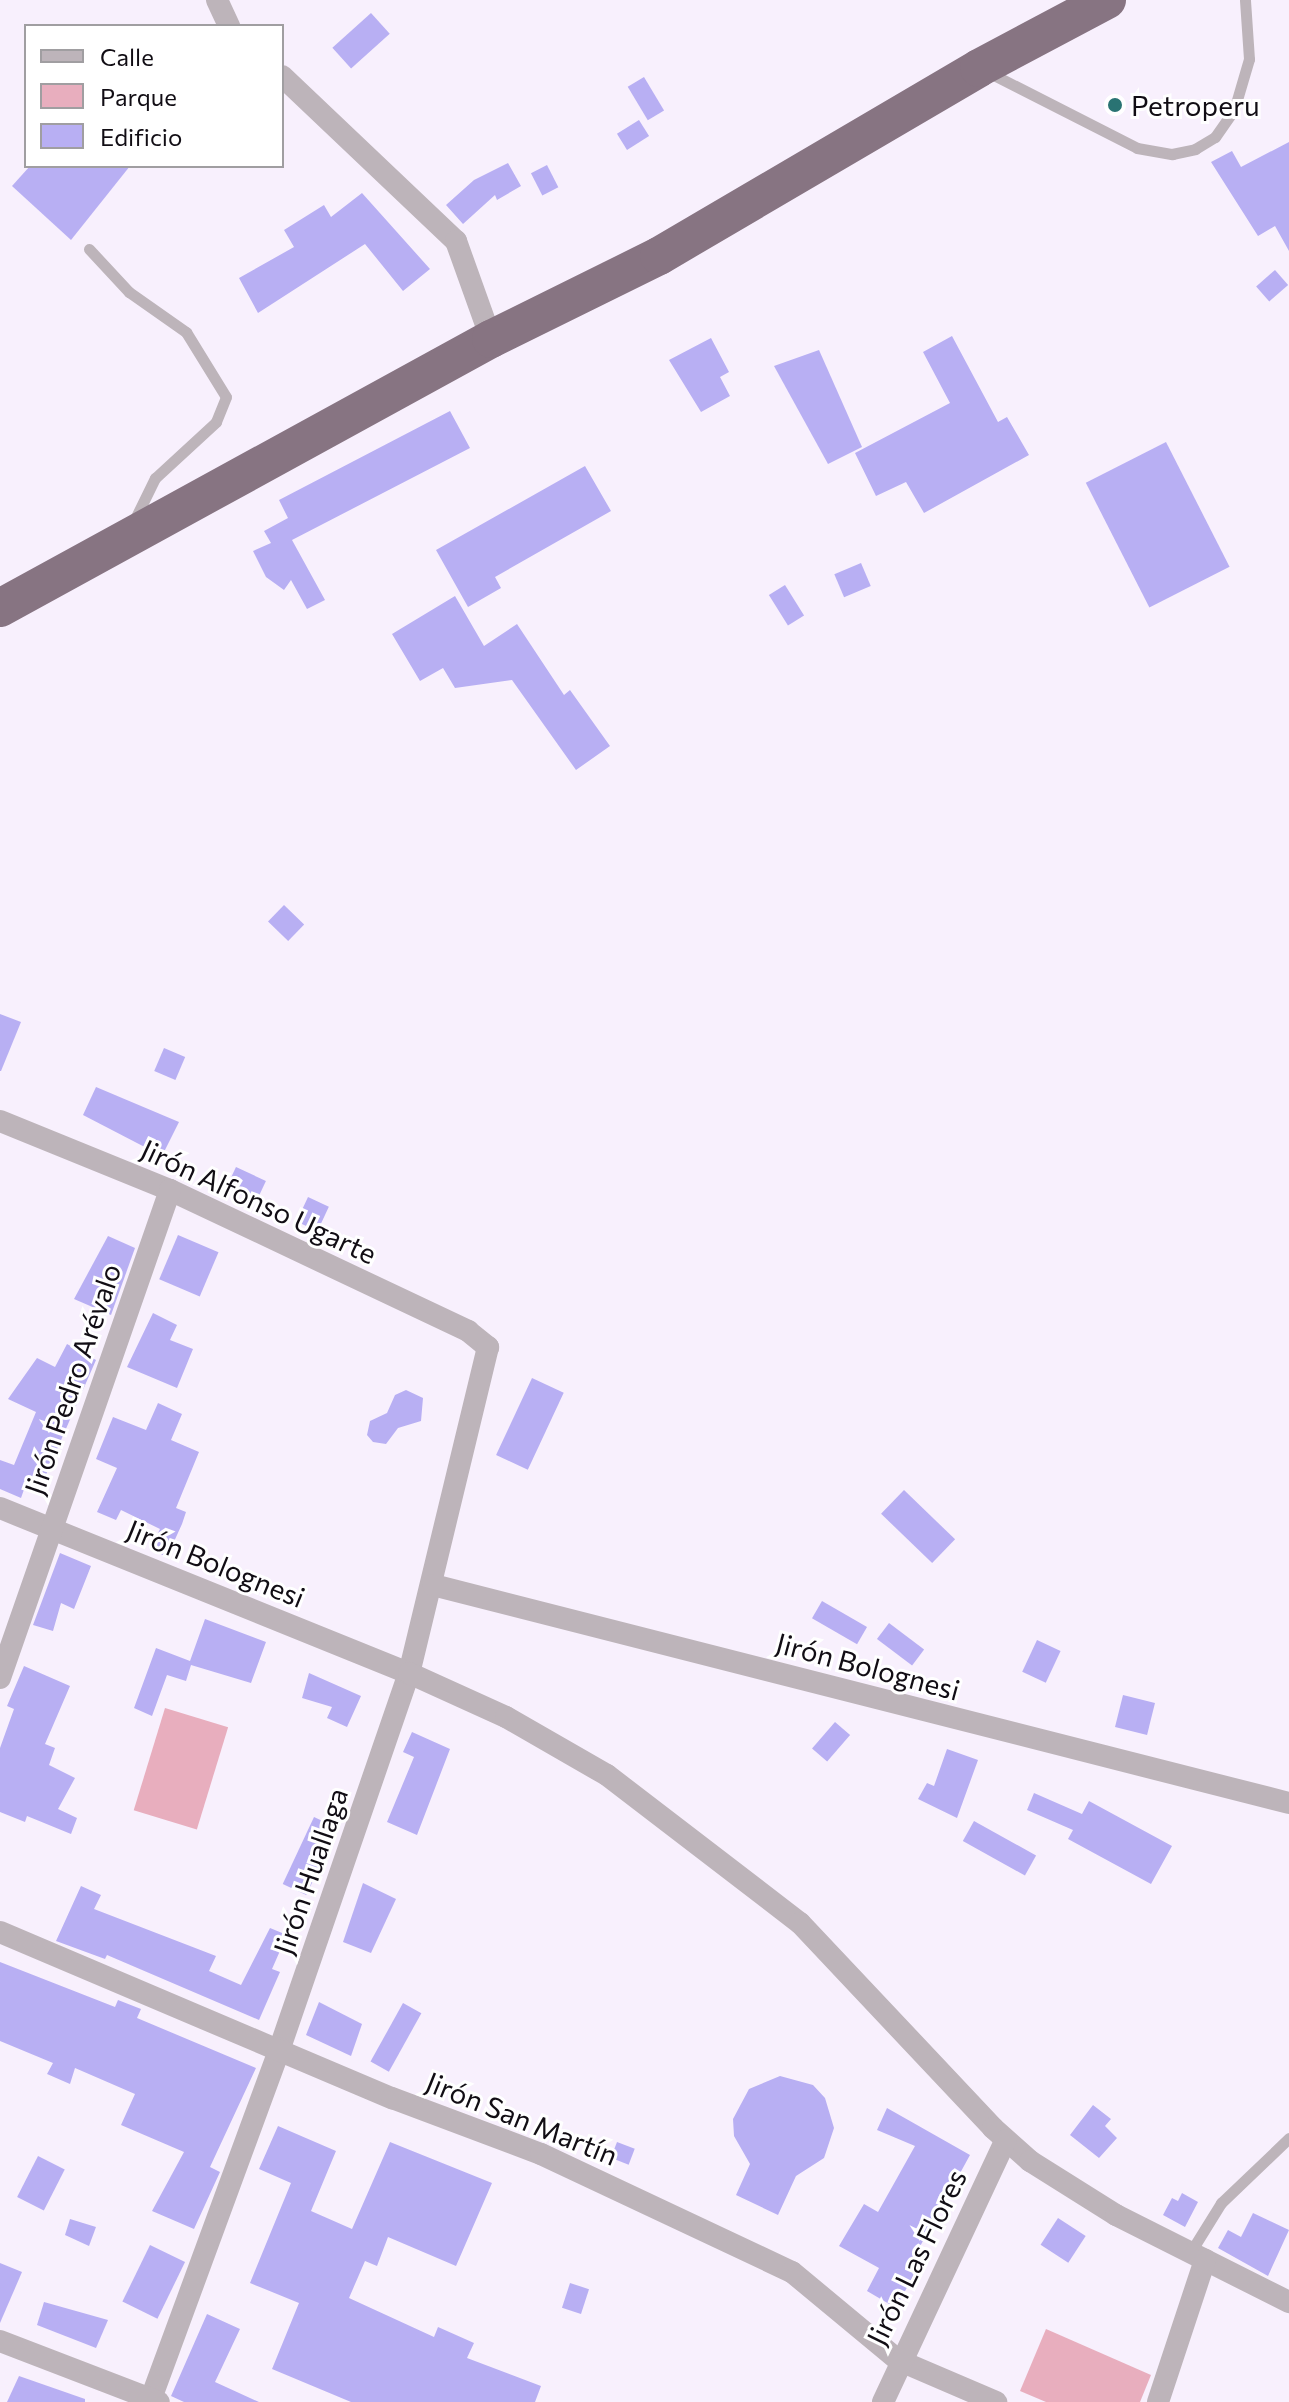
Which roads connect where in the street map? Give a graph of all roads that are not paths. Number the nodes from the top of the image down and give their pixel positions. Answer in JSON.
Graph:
{"nodes":[{"id":1,"x":217,"y":0,"type":"edge"},
{"id":2,"x":1107,"y":0,"type":"edge"},
{"id":3,"x":1245,"y":0,"type":"edge"},
{"id":4,"x":228,"y":24,"type":"edge"},
{"id":5,"x":979,"y":68,"type":"junction"},
{"id":6,"x":284,"y":78,"type":"edge"},
{"id":7,"x":89,"y":249,"type":"dead end"},
{"id":8,"x":491,"y":339,"type":"junction"},
{"id":9,"x":127,"y":543,"type":"junction"},
{"id":10,"x":0,"y":608,"type":"edge"},
{"id":11,"x":0,"y":1121,"type":"edge"},
{"id":12,"x":170,"y":1190,"type":"junction"},
{"id":13,"x":488,"y":1347,"type":"joint"},
{"id":14,"x":0,"y":1508,"type":"edge"},
{"id":15,"x":52,"y":1529,"type":"junction"},
{"id":16,"x":433,"y":1585,"type":"junction"},
{"id":17,"x":409,"y":1673,"type":"junction"},
{"id":18,"x":0,"y":1678,"type":"edge"},
{"id":19,"x":1289,"y":1803,"type":"edge"},
{"id":20,"x":0,"y":1932,"type":"edge"},
{"id":21,"x":280,"y":2048,"type":"junction"},
{"id":22,"x":1289,"y":2138,"type":"edge"},
{"id":23,"x":1006,"y":2140,"type":"junction"},
{"id":24,"x":1197,"y":2256,"type":"junction"},
{"id":25,"x":1289,"y":2302,"type":"edge"},
{"id":26,"x":0,"y":2341,"type":"edge"},
{"id":27,"x":898,"y":2360,"type":"junction"},
{"id":28,"x":153,"y":2401,"type":"edge"},
{"id":29,"x":883,"y":2402,"type":"edge"},
{"id":30,"x":996,"y":2402,"type":"edge"},
{"id":31,"x":1158,"y":2402,"type":"edge"}],
"edges":[{"from":1,"to":4,"type":"street"},
{"from":2,"to":5,"type":"highway"},
{"from":3,"to":5,"type":"lane"},
{"from":5,"to":8,"type":"highway"},
{"from":6,"to":8,"type":"street"},
{"from":7,"to":9,"type":"lane"},
{"from":8,"to":9,"type":"highway"},
{"from":9,"to":10,"type":"highway"},
{"from":11,"to":12,"type":"street","name":"Jirón Alfonso Ugarte"},
{"from":12,"to":13,"type":"street","name":"Jirón Alfonso Ugarte"},
{"from":12,"to":15,"type":"street","name":"Jirón Pedro Arévalo"},
{"from":13,"to":16,"type":"street","name":"Jirón Huallaga"},
{"from":14,"to":15,"type":"street","name":"Jirón Bolognesi"},
{"from":15,"to":17,"type":"street","name":"Jirón Bolognesi"},
{"from":15,"to":18,"type":"street","name":"Jirón Pedro Arévalo"},
{"from":16,"to":17,"type":"street","name":"Jirón Huallaga"},
{"from":16,"to":19,"type":"street","name":"Jirón Bolognesi"},
{"from":17,"to":21,"type":"street","name":"Jirón Huallaga"},
{"from":17,"to":23,"type":"street","name":"Jirón Bolognesi"},
{"from":20,"to":21,"type":"street","name":"Jirón San Martín"},
{"from":21,"to":27,"type":"street","name":"Jirón San Martín"},
{"from":21,"to":28,"type":"street","name":"Jirón Huallaga"},
{"from":22,"to":24,"type":"lane"},
{"from":23,"to":24,"type":"street","name":"Jirón Bolognesi"},
{"from":23,"to":27,"type":"street","name":"Jirón Las Flores"},
{"from":24,"to":25,"type":"street","name":"Jirón Bolognesi"},
{"from":24,"to":31,"type":"street"},
{"from":26,"to":28,"type":"street"},
{"from":27,"to":29,"type":"street","name":"Jirón Las Flores"},
{"from":27,"to":30,"type":"street","name":"Jirón San Martín"}]}
